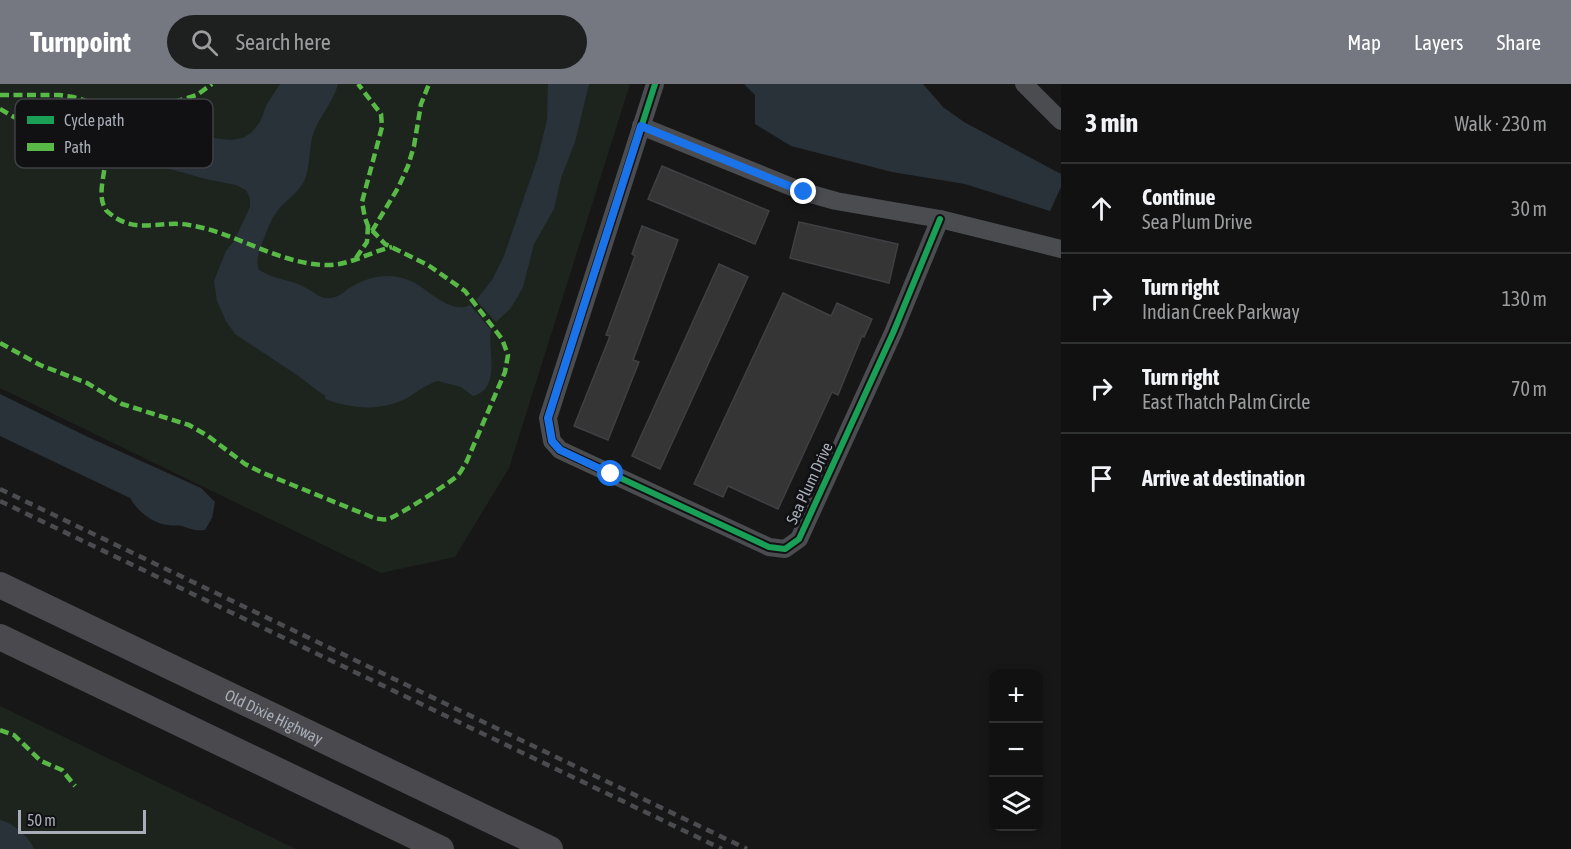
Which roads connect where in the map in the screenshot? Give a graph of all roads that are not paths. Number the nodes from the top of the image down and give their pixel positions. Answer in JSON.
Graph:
{"nodes":[{"id":1,"x":655,"y":84,"type":"edge"},
{"id":2,"x":1024,"y":84,"type":"edge"},
{"id":3,"x":1061,"y":121,"type":"edge"},
{"id":4,"x":641,"y":126,"type":"junction"},
{"id":5,"x":940,"y":219,"type":"junction"},
{"id":6,"x":1061,"y":249,"type":"edge"},
{"id":7,"x":0,"y":585,"type":"edge"},
{"id":8,"x":0,"y":636,"type":"edge"},
{"id":9,"x":441,"y":849,"type":"edge"},
{"id":10,"x":550,"y":849,"type":"edge"}],
"edges":[{"from":1,"to":4,"type":"street"},
{"from":2,"to":3,"type":"street"},
{"from":4,"to":5,"type":"street"},
{"from":4,"to":5,"type":"street","name":"Sea Plum Drive"},
{"from":5,"to":6,"type":"street"},
{"from":7,"to":10,"type":"main road","name":"Old Dixie Highway"},
{"from":8,"to":9,"type":"main road"}]}
